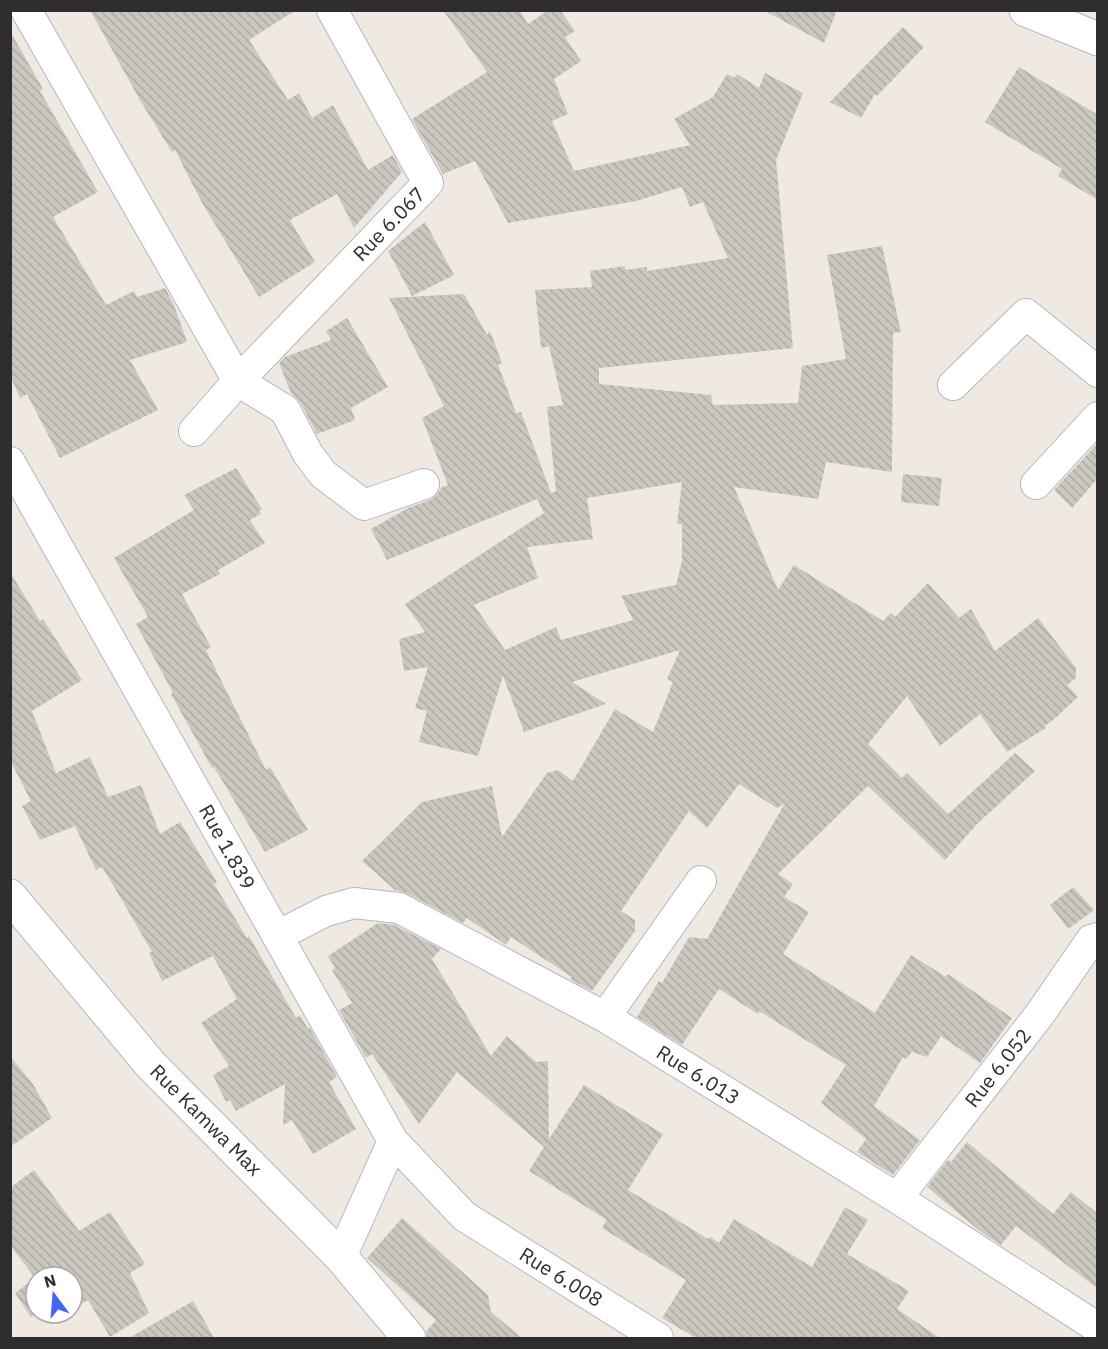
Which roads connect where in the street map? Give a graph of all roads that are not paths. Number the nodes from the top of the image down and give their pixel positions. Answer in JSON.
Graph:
{"nodes":[{"id":1,"x":26,"y":10,"type":"edge"},
{"id":2,"x":332,"y":10,"type":"edge"},
{"id":3,"x":1026,"y":10,"type":"edge"},
{"id":4,"x":1098,"y":39,"type":"edge"},
{"id":5,"x":1098,"y":372,"type":"edge"},
{"id":6,"x":238,"y":381,"type":"junction"},
{"id":7,"x":953,"y":385,"type":"dead end"},
{"id":8,"x":1098,"y":417,"type":"edge"},
{"id":9,"x":194,"y":430,"type":"dead end"},
{"id":10,"x":10,"y":462,"type":"edge"},
{"id":11,"x":424,"y":484,"type":"dead end"},
{"id":12,"x":1036,"y":484,"type":"dead end"},
{"id":13,"x":701,"y":881,"type":"dead end"},
{"id":14,"x":10,"y":896,"type":"edge"},
{"id":15,"x":277,"y":936,"type":"junction"},
{"id":16,"x":1098,"y":938,"type":"edge"},
{"id":17,"x":605,"y":1017,"type":"junction"},
{"id":18,"x":393,"y":1141,"type":"junction"},
{"id":19,"x":897,"y":1198,"type":"junction"},
{"id":20,"x":464,"y":1216,"type":"joint"},
{"id":21,"x":341,"y":1257,"type":"junction"},
{"id":22,"x":1098,"y":1328,"type":"edge"},
{"id":23,"x":410,"y":1338,"type":"edge"},
{"id":24,"x":658,"y":1338,"type":"edge"}],
"edges":[{"from":1,"to":6,"type":"street"},
{"from":2,"to":6,"type":"street","name":"Rue 6.067"},
{"from":3,"to":4,"type":"main road"},
{"from":5,"to":7,"type":"street"},
{"from":6,"to":9,"type":"street","name":"Rue 6.067"},
{"from":6,"to":11,"type":"street"},
{"from":8,"to":12,"type":"street"},
{"from":10,"to":15,"type":"street","name":"Rue 1.839"},
{"from":13,"to":17,"type":"street"},
{"from":14,"to":21,"type":"main road","name":"Rue Kamwa Max"},
{"from":15,"to":17,"type":"street","name":"Rue 6.013"},
{"from":15,"to":18,"type":"street","name":"Rue 1.839"},
{"from":16,"to":19,"type":"street","name":"Rue 6.052"},
{"from":17,"to":19,"type":"street","name":"Rue 6.013"},
{"from":18,"to":20,"type":"street","name":"Rue 1.839"},
{"from":18,"to":21,"type":"street"},
{"from":19,"to":22,"type":"street","name":"Rue 6.013"},
{"from":20,"to":24,"type":"street","name":"Rue 6.008"},
{"from":21,"to":23,"type":"main road","name":"Rue Kamwa Max"}]}
